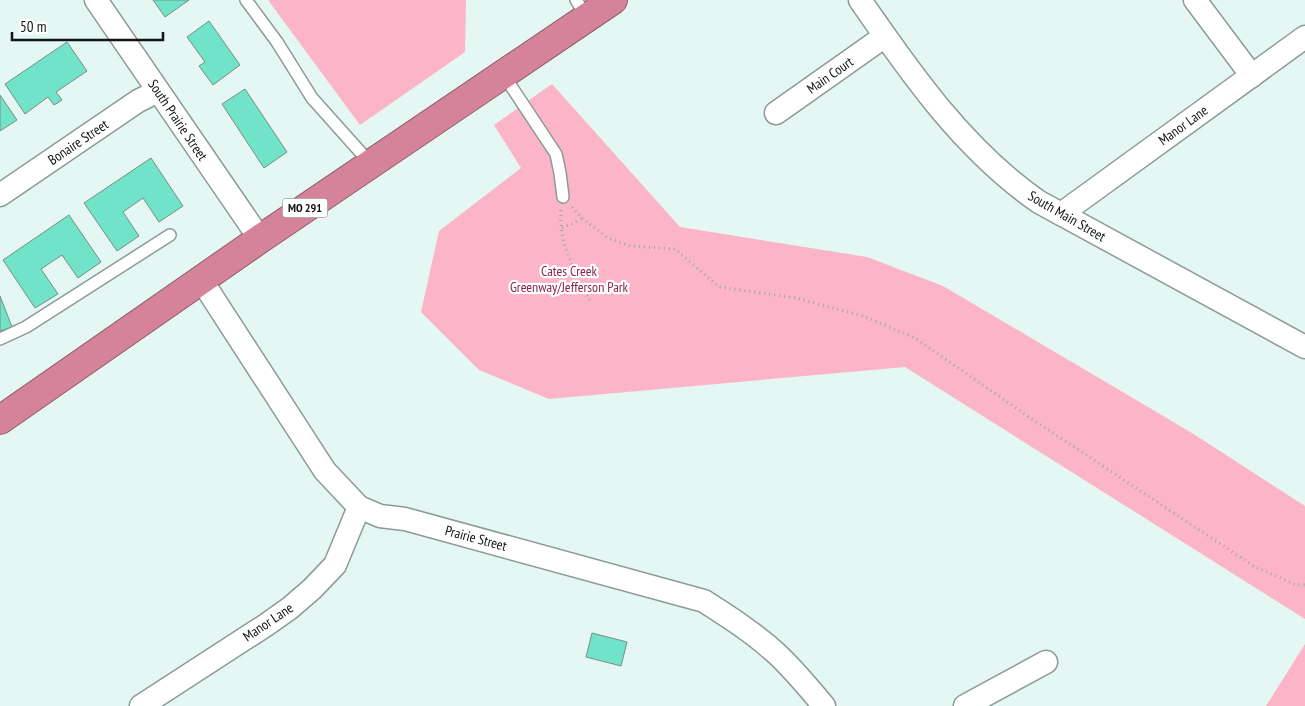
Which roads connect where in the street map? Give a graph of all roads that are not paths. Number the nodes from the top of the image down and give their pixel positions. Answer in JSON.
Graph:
{"nodes":[{"id":1,"x":96,"y":0,"type":"edge"},
{"id":2,"x":246,"y":0,"type":"edge"},
{"id":3,"x":613,"y":0,"type":"edge"},
{"id":4,"x":860,"y":0,"type":"edge"},
{"id":5,"x":1195,"y":0,"type":"edge"},
{"id":6,"x":582,"y":9,"type":"edge"},
{"id":7,"x":885,"y":36,"type":"junction"},
{"id":8,"x":1305,"y":37,"type":"edge"},
{"id":9,"x":503,"y":74,"type":"junction"},
{"id":10,"x":1252,"y":76,"type":"junction"},
{"id":11,"x":158,"y":91,"type":"junction"},
{"id":12,"x":776,"y":113,"type":"dead end"},
{"id":13,"x":371,"y":164,"type":"junction"},
{"id":14,"x":0,"y":195,"type":"edge"},
{"id":15,"x":563,"y":197,"type":"road end"},
{"id":16,"x":1061,"y":214,"type":"junction"},
{"id":17,"x":170,"y":235,"type":"dead end"},
{"id":18,"x":260,"y":239,"type":"junction"},
{"id":19,"x":202,"y":280,"type":"junction"},
{"id":20,"x":0,"y":339,"type":"edge"},
{"id":21,"x":1305,"y":347,"type":"edge"},
{"id":22,"x":0,"y":420,"type":"edge"},
{"id":23,"x":359,"y":506,"type":"junction"},
{"id":24,"x":1046,"y":662,"type":"dead end"},
{"id":25,"x":141,"y":706,"type":"edge"},
{"id":26,"x":824,"y":706,"type":"edge"},
{"id":27,"x":965,"y":706,"type":"edge"}],
"edges":[{"from":1,"to":11,"type":"street","name":"South Prairie Street"},
{"from":2,"to":13,"type":"lane"},
{"from":3,"to":6,"type":"highway","number":"MO 291"},
{"from":4,"to":7,"type":"street","name":"South Main Street"},
{"from":5,"to":10,"type":"street"},
{"from":6,"to":9,"type":"highway","number":"MO 291"},
{"from":7,"to":12,"type":"street","name":"Main Court"},
{"from":7,"to":16,"type":"street","name":"South Main Street"},
{"from":8,"to":10,"type":"street","name":"Manor Lane"},
{"from":9,"to":13,"type":"highway","number":"MO 291"},
{"from":9,"to":15,"type":"lane"},
{"from":10,"to":16,"type":"street","name":"Manor Lane"},
{"from":11,"to":14,"type":"street","name":"Bonaire Street"},
{"from":11,"to":18,"type":"street","name":"South Prairie Street"},
{"from":13,"to":18,"type":"highway","number":"MO 291"},
{"from":16,"to":21,"type":"street","name":"South Main Street"},
{"from":17,"to":20,"type":"lane"},
{"from":18,"to":19,"type":"highway","number":"MO 291"},
{"from":19,"to":22,"type":"highway","number":"MO 291"},
{"from":19,"to":23,"type":"street","name":"Prairie Street"},
{"from":23,"to":25,"type":"street","name":"Manor Lane"},
{"from":23,"to":26,"type":"street","name":"Prairie Street"},
{"from":24,"to":27,"type":"street"}]}
